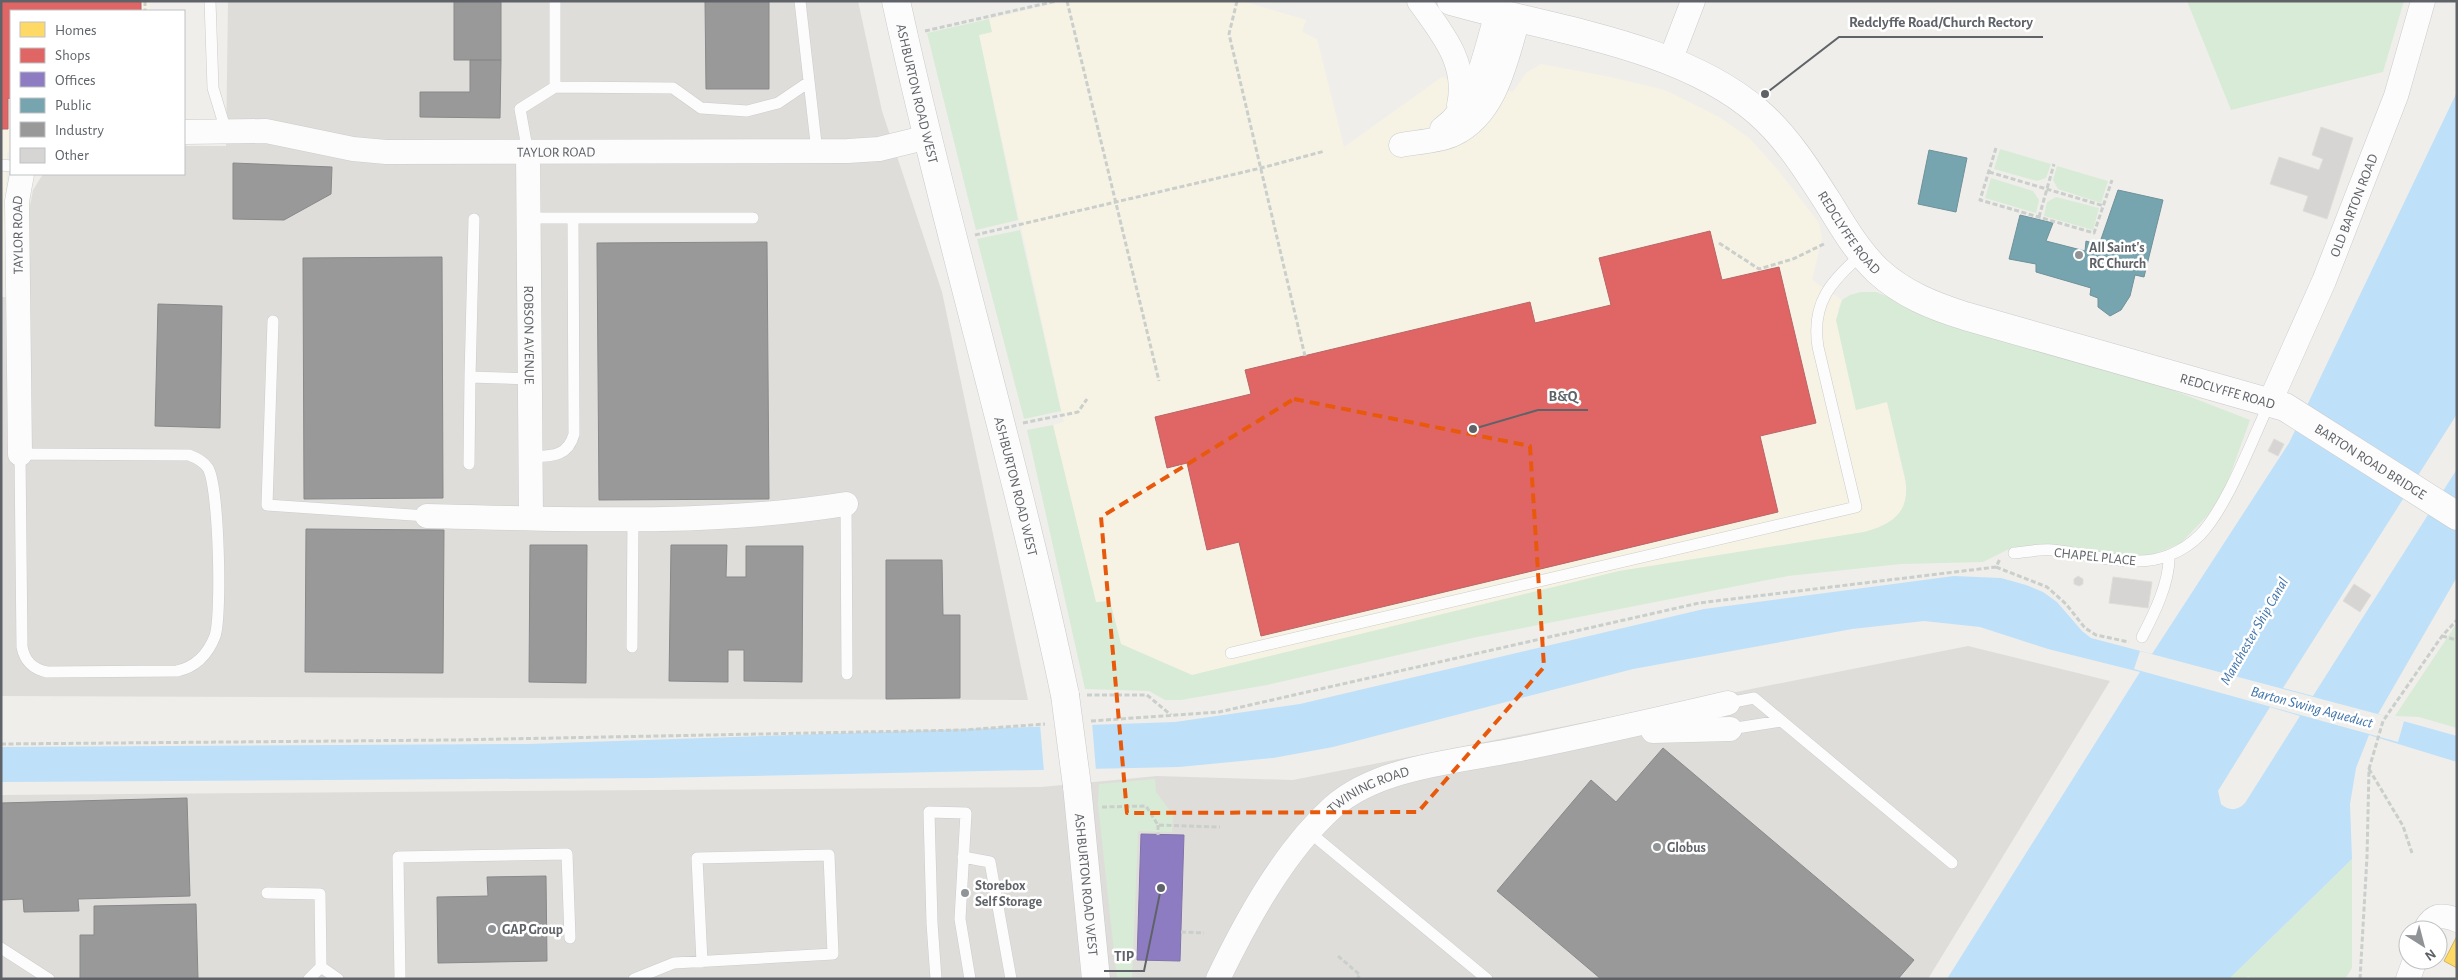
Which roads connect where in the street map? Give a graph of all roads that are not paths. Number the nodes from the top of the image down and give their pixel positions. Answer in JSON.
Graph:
{"nodes":[{"id":1,"x":210,"y":1,"type":"edge"},
{"id":2,"x":555,"y":1,"type":"edge"},
{"id":3,"x":800,"y":1,"type":"edge"},
{"id":4,"x":896,"y":1,"type":"edge"},
{"id":5,"x":1418,"y":1,"type":"edge"},
{"id":6,"x":1451,"y":1,"type":"edge"},
{"id":7,"x":2424,"y":1,"type":"edge"},
{"id":8,"x":1692,"y":5,"type":"edge"},
{"id":9,"x":1500,"y":11,"type":"edge"},
{"id":10,"x":1670,"y":61,"type":"junction"},
{"id":11,"x":809,"y":82,"type":"junction"},
{"id":12,"x":555,"y":87,"type":"junction"},
{"id":13,"x":1454,"y":119,"type":"junction"},
{"id":14,"x":226,"y":131,"type":"junction"},
{"id":15,"x":185,"y":132,"type":"edge"},
{"id":16,"x":928,"y":137,"type":"junction"},
{"id":17,"x":1425,"y":140,"type":"junction"},
{"id":18,"x":1401,"y":146,"type":"dead end"},
{"id":19,"x":528,"y":152,"type":"junction"},
{"id":20,"x":817,"y":152,"type":"junction"},
{"id":21,"x":22,"y":175,"type":"edge"},
{"id":22,"x":529,"y":218,"type":"junction"},
{"id":23,"x":574,"y":218,"type":"junction"},
{"id":24,"x":753,"y":218,"type":"dead end"},
{"id":25,"x":474,"y":219,"type":"dead end"},
{"id":26,"x":1855,"y":243,"type":"junction"},
{"id":27,"x":273,"y":321,"type":"dead end"},
{"id":28,"x":470,"y":377,"type":"junction"},
{"id":29,"x":531,"y":379,"type":"junction"},
{"id":30,"x":2277,"y":406,"type":"junction"},
{"id":31,"x":20,"y":454,"type":"junction"},
{"id":32,"x":531,"y":457,"type":"junction"},
{"id":33,"x":469,"y":464,"type":"dead end"},
{"id":34,"x":846,"y":504,"type":"joint"},
{"id":35,"x":427,"y":516,"type":"joint"},
{"id":36,"x":2457,"y":516,"type":"edge"},
{"id":37,"x":531,"y":518,"type":"junction"},
{"id":38,"x":633,"y":518,"type":"junction"},
{"id":39,"x":2014,"y":553,"type":"road end"},
{"id":40,"x":2169,"y":555,"type":"junction"},
{"id":41,"x":2138,"y":640,"type":"road end"},
{"id":42,"x":632,"y":646,"type":"dead end"},
{"id":43,"x":1231,"y":653,"type":"dead end"},
{"id":44,"x":847,"y":674,"type":"dead end"},
{"id":45,"x":1728,"y":703,"type":"joint"},
{"id":46,"x":1782,"y":721,"type":"junction"},
{"id":47,"x":1730,"y":729,"type":"joint"},
{"id":48,"x":1606,"y":731,"type":"junction"},
{"id":49,"x":1308,"y":831,"type":"junction"},
{"id":50,"x":963,"y":857,"type":"junction"},
{"id":51,"x":1952,"y":863,"type":"dead end"},
{"id":52,"x":267,"y":893,"type":"dead end"},
{"id":53,"x":2431,"y":920,"type":"edge"},
{"id":54,"x":2457,"y":920,"type":"edge"},
{"id":55,"x":570,"y":938,"type":"dead end"},
{"id":56,"x":1,"y":948,"type":"edge"},
{"id":57,"x":702,"y":962,"type":"junction"},
{"id":58,"x":321,"y":967,"type":"junction"},
{"id":59,"x":49,"y":979,"type":"edge"},
{"id":60,"x":309,"y":979,"type":"edge"},
{"id":61,"x":338,"y":979,"type":"edge"},
{"id":62,"x":400,"y":979,"type":"edge"},
{"id":63,"x":634,"y":979,"type":"edge"},
{"id":64,"x":936,"y":979,"type":"edge"},
{"id":65,"x":970,"y":979,"type":"edge"},
{"id":66,"x":1011,"y":979,"type":"edge"},
{"id":67,"x":1096,"y":979,"type":"edge"},
{"id":68,"x":1218,"y":979,"type":"edge"},
{"id":69,"x":1487,"y":979,"type":"edge"}],
"edges":[{"from":1,"to":14,"type":"lane"},
{"from":2,"to":12,"type":"lane"},
{"from":3,"to":11,"type":"lane"},
{"from":4,"to":16,"type":"main road","name":"ASHBURTON ROAD WEST"},
{"from":5,"to":13,"type":"street"},
{"from":6,"to":9,"type":"main road","name":"REDCLYFFE ROAD"},
{"from":7,"to":30,"type":"street","name":"OLD BARTON ROAD"},
{"from":8,"to":10,"type":"street"},
{"from":9,"to":10,"type":"main road","name":"REDCLYFFE ROAD"},
{"from":9,"to":13,"type":"street"},
{"from":9,"to":17,"type":"street"},
{"from":10,"to":26,"type":"main road","name":"REDCLYFFE ROAD"},
{"from":11,"to":12,"type":"lane"},
{"from":11,"to":20,"type":"lane"},
{"from":12,"to":19,"type":"lane"},
{"from":13,"to":17,"type":"street"},
{"from":14,"to":15,"type":"street","name":"TAYLOR ROAD"},
{"from":14,"to":19,"type":"street","name":"TAYLOR ROAD"},
{"from":16,"to":20,"type":"street","name":"TAYLOR ROAD"},
{"from":16,"to":67,"type":"main road","name":"ASHBURTON ROAD WEST","bridge":true},
{"from":17,"to":18,"type":"street"},
{"from":19,"to":20,"type":"street","name":"TAYLOR ROAD"},
{"from":19,"to":22,"type":"street","name":"ROBSON AVENUE"},
{"from":21,"to":31,"type":"street","name":"TAYLOR ROAD"},
{"from":22,"to":23,"type":"lane"},
{"from":22,"to":29,"type":"street","name":"ROBSON AVENUE"},
{"from":23,"to":24,"type":"lane"},
{"from":23,"to":32,"type":"lane"},
{"from":25,"to":28,"type":"lane"},
{"from":26,"to":30,"type":"main road","name":"REDCLYFFE ROAD"},
{"from":26,"to":43,"type":"lane"},
{"from":27,"to":35,"type":"lane"},
{"from":28,"to":29,"type":"lane"},
{"from":28,"to":33,"type":"lane"},
{"from":29,"to":32,"type":"street","name":"ROBSON AVENUE"},
{"from":30,"to":36,"type":"main road","name":"BARTON ROAD BRIDGE"},
{"from":30,"to":40,"type":"lane","name":"CHAPEL PLACE"},
{"from":31,"to":31,"type":"lane"},
{"from":32,"to":37,"type":"street","name":"ROBSON AVENUE"},
{"from":34,"to":38,"type":"street"},
{"from":34,"to":44,"type":"lane"},
{"from":35,"to":37,"type":"street"},
{"from":37,"to":38,"type":"street"},
{"from":38,"to":42,"type":"lane"},
{"from":39,"to":40,"type":"lane","name":"CHAPEL PLACE"},
{"from":40,"to":41,"type":"lane"},
{"from":45,"to":46,"type":"lane"},
{"from":45,"to":48,"type":"street"},
{"from":46,"to":47,"type":"lane"},
{"from":46,"to":51,"type":"lane"},
{"from":47,"to":48,"type":"street"},
{"from":48,"to":49,"type":"street","name":"TWINING ROAD"},
{"from":49,"to":68,"type":"street","name":"TWINING ROAD"},
{"from":49,"to":69,"type":"lane"},
{"from":50,"to":64,"type":"lane"},
{"from":50,"to":65,"type":"lane"},
{"from":50,"to":66,"type":"lane"},
{"from":52,"to":58,"type":"lane"},
{"from":53,"to":54,"type":"street"},
{"from":55,"to":62,"type":"lane"},
{"from":56,"to":59,"type":"lane"},
{"from":57,"to":57,"type":"lane"},
{"from":57,"to":63,"type":"lane"},
{"from":58,"to":60,"type":"lane"},
{"from":58,"to":61,"type":"lane"}]}
